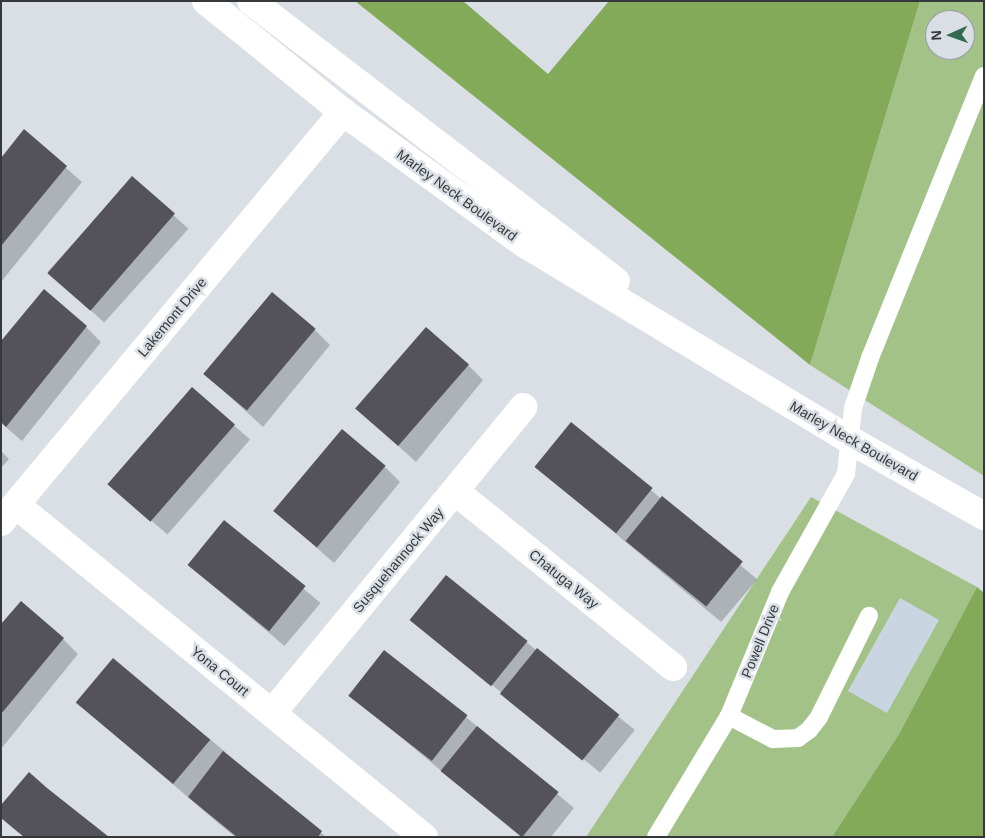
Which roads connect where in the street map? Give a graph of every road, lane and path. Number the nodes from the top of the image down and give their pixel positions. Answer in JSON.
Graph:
{"nodes":[{"id":1,"x":206,"y":1,"type":"edge"},
{"id":2,"x":251,"y":1,"type":"edge"},
{"id":3,"x":984,"y":76,"type":"edge"},
{"id":4,"x":343,"y":112,"type":"junction"},
{"id":5,"x":725,"y":364,"type":"junction"},
{"id":6,"x":523,"y":407,"type":"dead end"},
{"id":7,"x":850,"y":440,"type":"junction"},
{"id":8,"x":456,"y":492,"type":"junction"},
{"id":9,"x":9,"y":514,"type":"edge"},
{"id":10,"x":984,"y":516,"type":"edge"},
{"id":11,"x":869,"y":616,"type":"dead end"},
{"id":12,"x":673,"y":667,"type":"dead end"},
{"id":13,"x":272,"y":713,"type":"junction"},
{"id":14,"x":729,"y":716,"type":"junction"},
{"id":15,"x":424,"y":837,"type":"edge"},
{"id":16,"x":656,"y":837,"type":"edge"}],
"edges":[{"from":1,"to":4,"type":"street","name":"Marley Neck Boulevard"},
{"from":2,"to":5,"type":"street","name":"Marley Neck Boulevard"},
{"from":3,"to":7,"type":"lane","name":"Powell Drive"},
{"from":4,"to":5,"type":"street","name":"Marley Neck Boulevard"},
{"from":4,"to":9,"type":"street","name":"Lakemont Drive"},
{"from":5,"to":7,"type":"street","name":"Marley Neck Boulevard"},
{"from":6,"to":8,"type":"street","name":"Susquehannock Way"},
{"from":7,"to":10,"type":"street","name":"Marley Neck Boulevard"},
{"from":7,"to":14,"type":"lane","name":"Powell Drive"},
{"from":8,"to":12,"type":"street","name":"Chatuga Way"},
{"from":8,"to":13,"type":"street","name":"Susquehannock Way"},
{"from":9,"to":13,"type":"street","name":"Yona Court"},
{"from":11,"to":14,"type":"lane"},
{"from":13,"to":15,"type":"street","name":"Yona Court"},
{"from":14,"to":16,"type":"lane","name":"Powell Drive"}]}
